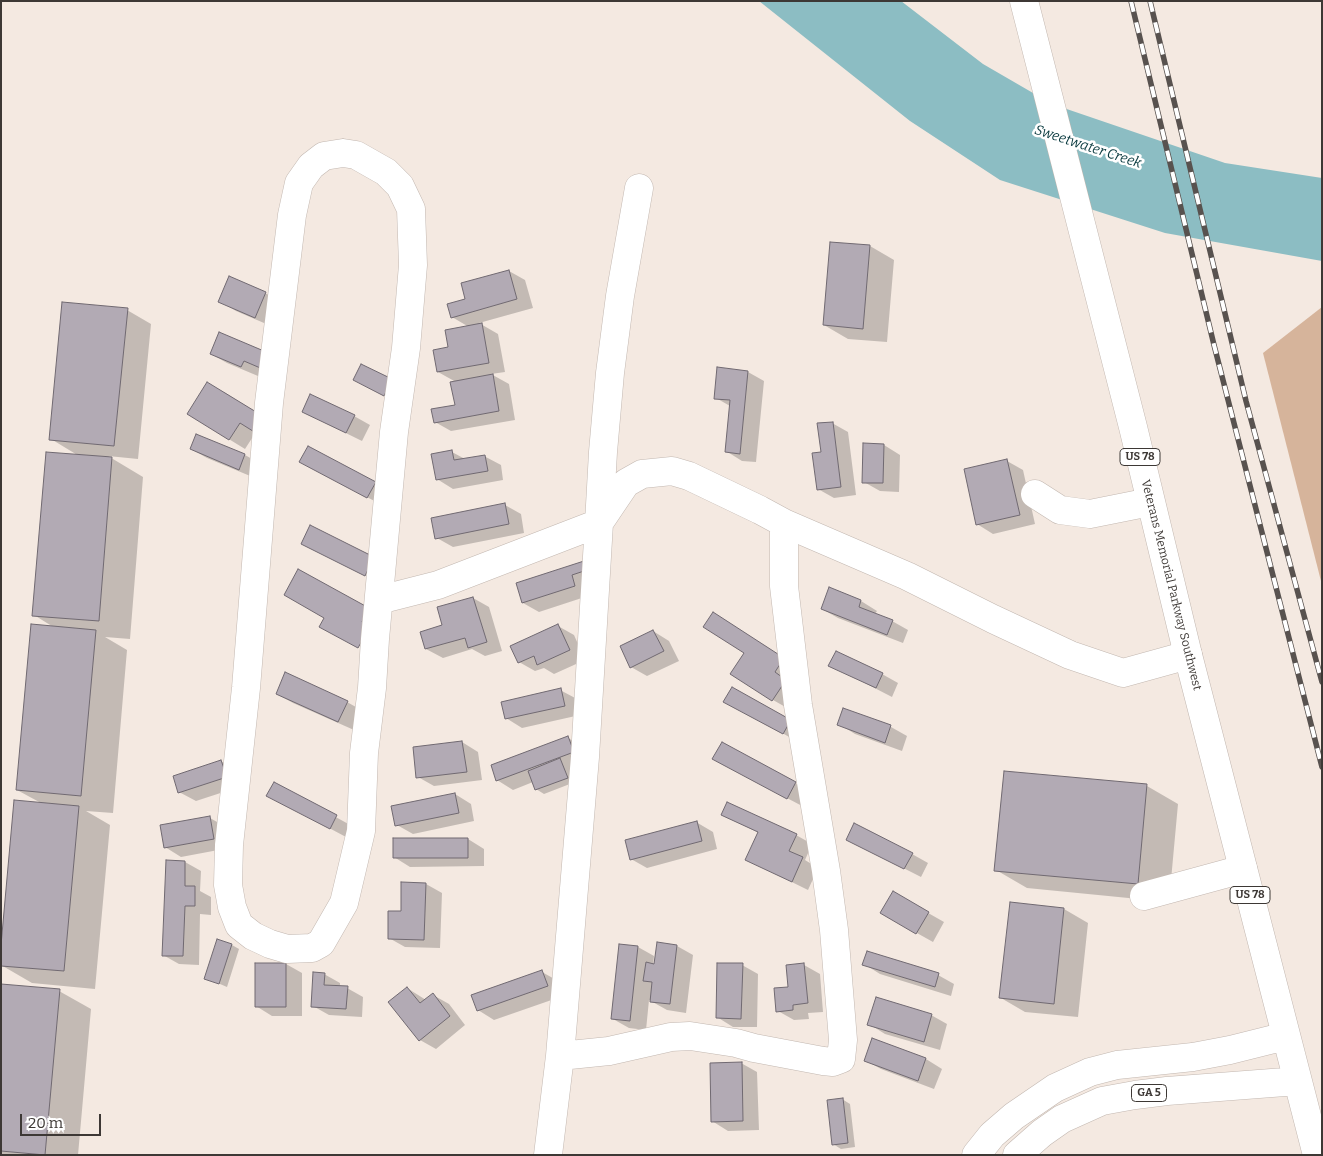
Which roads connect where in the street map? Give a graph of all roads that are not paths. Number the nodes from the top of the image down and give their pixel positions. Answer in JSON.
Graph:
{"nodes":[{"id":1,"x":1024,"y":1,"type":"edge"},
{"id":2,"x":639,"y":188,"type":"dead end"},
{"id":3,"x":1035,"y":494,"type":"dead end"},
{"id":4,"x":1150,"y":502,"type":"junction"},
{"id":5,"x":599,"y":523,"type":"junction"},
{"id":6,"x":784,"y":524,"type":"junction"},
{"id":7,"x":379,"y":600,"type":"junction"},
{"id":8,"x":1188,"y":655,"type":"junction"},
{"id":9,"x":1243,"y":869,"type":"junction"},
{"id":10,"x":1144,"y":896,"type":"dead end"},
{"id":11,"x":1286,"y":1036,"type":"junction"},
{"id":12,"x":560,"y":1056,"type":"junction"},
{"id":13,"x":1298,"y":1081,"type":"junction"},
{"id":14,"x":548,"y":1155,"type":"edge"},
{"id":15,"x":976,"y":1155,"type":"edge"},
{"id":16,"x":1017,"y":1155,"type":"edge"},
{"id":17,"x":1317,"y":1155,"type":"edge"}],
"edges":[{"from":1,"to":4,"type":"street","name":"Veterans Memorial Parkway Southwest","number":"US 78"},
{"from":2,"to":5,"type":"street"},
{"from":3,"to":4,"type":"street"},
{"from":4,"to":8,"type":"street","name":"Veterans Memorial Parkway Southwest","number":"US 78"},
{"from":5,"to":6,"type":"street"},
{"from":5,"to":7,"type":"street"},
{"from":5,"to":12,"type":"street"},
{"from":6,"to":8,"type":"street"},
{"from":6,"to":12,"type":"street"},
{"from":7,"to":7,"type":"street"},
{"from":8,"to":9,"type":"street","name":"Veterans Memorial Parkway Southwest","number":"US 78"},
{"from":9,"to":10,"type":"street"},
{"from":9,"to":11,"type":"street","name":"Veterans Memorial Parkway Southwest","number":"US 78"},
{"from":11,"to":13,"type":"street","name":"Veterans Memorial Parkway Southwest","number":"US 78"},
{"from":11,"to":15,"type":"street"},
{"from":12,"to":14,"type":"street"},
{"from":13,"to":16,"type":"street","number":"GA 5"},
{"from":13,"to":17,"type":"street","number":"US 78"}]}
